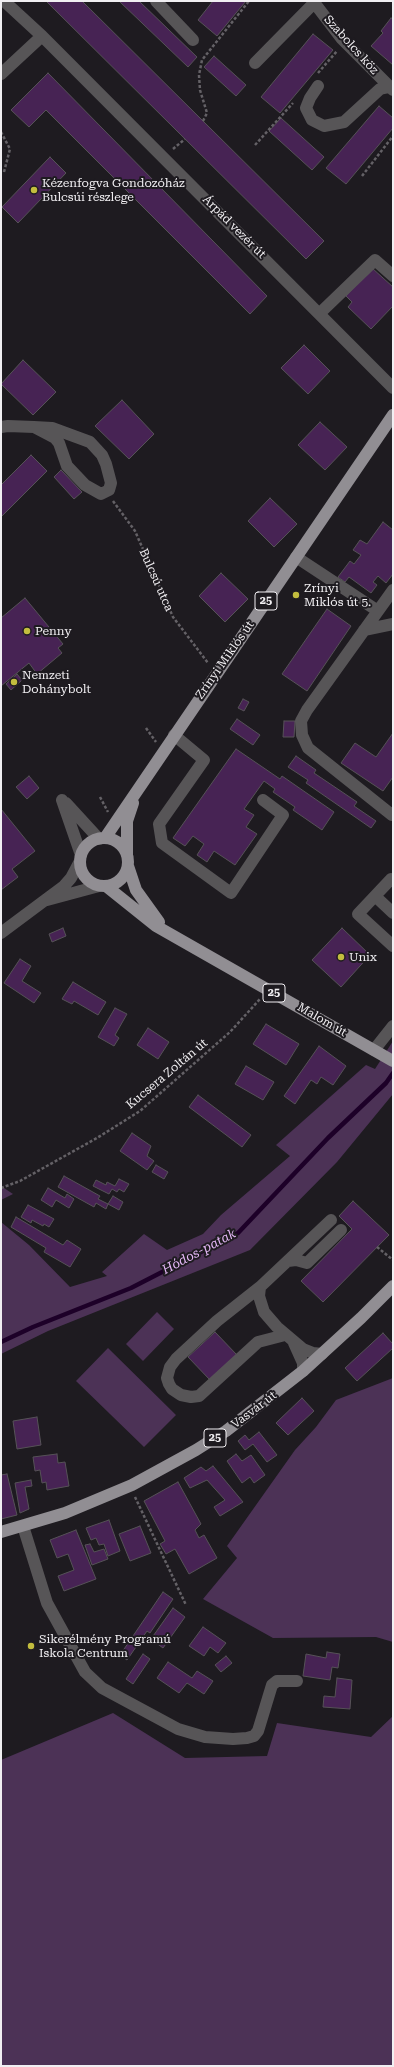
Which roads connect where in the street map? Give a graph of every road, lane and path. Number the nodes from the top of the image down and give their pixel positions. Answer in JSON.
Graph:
{"nodes":[{"id":1,"x":4,"y":1,"type":"edge"},
{"id":2,"x":156,"y":1,"type":"edge"},
{"id":3,"x":249,"y":1,"type":"edge"},
{"id":4,"x":314,"y":2,"type":"edge"},
{"id":5,"x":42,"y":36,"type":"junction"},
{"id":6,"x":193,"y":40,"type":"dead end"},
{"id":7,"x":255,"y":63,"type":"dead end"},
{"id":8,"x":1,"y":74,"type":"edge"},
{"id":9,"x":318,"y":86,"type":"dead end"},
{"id":10,"x":392,"y":88,"type":"edge"},
{"id":11,"x":281,"y":118,"type":"dead end"},
{"id":12,"x":203,"y":120,"type":"dead end"},
{"id":13,"x":1,"y":132,"type":"edge"},
{"id":14,"x":393,"y":136,"type":"edge"},
{"id":15,"x":185,"y":138,"type":"dead end"},
{"id":16,"x":255,"y":145,"type":"dead end"},
{"id":17,"x":174,"y":149,"type":"dead end"},
{"id":18,"x":4,"y":172,"type":"dead end"},
{"id":19,"x":362,"y":176,"type":"dead end"},
{"id":20,"x":393,"y":276,"type":"edge"},
{"id":21,"x":320,"y":313,"type":"junction"},
{"id":22,"x":393,"y":388,"type":"edge"},
{"id":23,"x":393,"y":415,"type":"edge"},
{"id":24,"x":1,"y":427,"type":"edge"},
{"id":25,"x":34,"y":427,"type":"junction"},
{"id":26,"x":106,"y":492,"type":"junction"},
{"id":27,"x":296,"y":557,"type":"junction"},
{"id":28,"x":393,"y":590,"type":"edge"},
{"id":29,"x":378,"y":611,"type":"junction"},
{"id":30,"x":393,"y":616,"type":"edge"},
{"id":31,"x":393,"y":624,"type":"edge"},
{"id":32,"x":368,"y":626,"type":"junction"},
{"id":33,"x":210,"y":665,"type":"dead end"},
{"id":34,"x":146,"y":728,"type":"dead end"},
{"id":35,"x":174,"y":735,"type":"junction"},
{"id":36,"x":158,"y":744,"type":"dead end"},
{"id":37,"x":138,"y":787,"type":"junction"},
{"id":38,"x":100,"y":797,"type":"dead end"},
{"id":39,"x":263,"y":800,"type":"dead end"},
{"id":40,"x":393,"y":813,"type":"edge"},
{"id":41,"x":109,"y":814,"type":"dead end"},
{"id":42,"x":102,"y":838,"type":"junction"},
{"id":43,"x":81,"y":858,"type":"junction"},
{"id":44,"x":128,"y":860,"type":"junction"},
{"id":45,"x":393,"y":881,"type":"edge"},
{"id":46,"x":103,"y":886,"type":"junction"},
{"id":47,"x":375,"y":896,"type":"junction"},
{"id":48,"x":42,"y":902,"type":"junction"},
{"id":49,"x":393,"y":913,"type":"edge"},
{"id":50,"x":1,"y":933,"type":"edge"},
{"id":51,"x":167,"y":933,"type":"junction"},
{"id":52,"x":393,"y":946,"type":"edge"},
{"id":53,"x":268,"y":990,"type":"junction"},
{"id":54,"x":393,"y":1026,"type":"edge"},
{"id":55,"x":377,"y":1052,"type":"junction"},
{"id":56,"x":393,"y":1061,"type":"edge"},
{"id":57,"x":1,"y":1188,"type":"edge"},
{"id":58,"x":331,"y":1220,"type":"dead end"},
{"id":59,"x":341,"y":1230,"type":"dead end"},
{"id":60,"x":377,"y":1246,"type":"dead end"},
{"id":61,"x":393,"y":1260,"type":"edge"},
{"id":62,"x":288,"y":1261,"type":"junction"},
{"id":63,"x":393,"y":1286,"type":"edge"},
{"id":64,"x":260,"y":1287,"type":"junction"},
{"id":65,"x":239,"y":1304,"type":"junction"},
{"id":66,"x":266,"y":1314,"type":"junction"},
{"id":67,"x":289,"y":1338,"type":"junction"},
{"id":68,"x":258,"y":1342,"type":"junction"},
{"id":69,"x":322,"y":1354,"type":"junction"},
{"id":70,"x":303,"y":1371,"type":"junction"},
{"id":71,"x":132,"y":1486,"type":"junction"},
{"id":72,"x":23,"y":1526,"type":"junction"},
{"id":73,"x":1,"y":1532,"type":"edge"},
{"id":74,"x":186,"y":1605,"type":"dead end"},
{"id":75,"x":297,"y":1681,"type":"dead end"}],
"edges":[{"from":1,"to":5,"type":"street","name":"Árpád vezér út"},
{"from":2,"to":6,"type":"street"},
{"from":3,"to":12,"type":"path"},
{"from":4,"to":7,"type":"street"},
{"from":4,"to":10,"type":"street","name":"Szabolcs köz"},
{"from":5,"to":8,"type":"street"},
{"from":5,"to":21,"type":"street","name":"Árpád vezér út"},
{"from":9,"to":10,"type":"street"},
{"from":11,"to":16,"type":"path"},
{"from":13,"to":18,"type":"path"},
{"from":14,"to":19,"type":"path"},
{"from":15,"to":17,"type":"path"},
{"from":20,"to":21,"type":"street"},
{"from":21,"to":22,"type":"street","name":"Árpád vezér út"},
{"from":23,"to":27,"type":"main road","name":"Zrínyi Miklós út","number":"25"},
{"from":24,"to":25,"type":"street"},
{"from":25,"to":26,"type":"street"},
{"from":25,"to":26,"type":"street"},
{"from":26,"to":33,"type":"path","name":"Bulcsú utca"},
{"from":27,"to":29,"type":"street"},
{"from":27,"to":35,"type":"main road","name":"Zrínyi Miklós út","number":"25"},
{"from":28,"to":29,"type":"street"},
{"from":29,"to":32,"type":"street"},
{"from":30,"to":32,"type":"street"},
{"from":31,"to":32,"type":"street"},
{"from":32,"to":40,"type":"street"},
{"from":34,"to":36,"type":"path"},
{"from":35,"to":37,"type":"main road","name":"Zrínyi Miklós út","number":"25"},
{"from":35,"to":39,"type":"street"},
{"from":37,"to":42,"type":"main road","name":"Zrínyi Miklós út","number":"25"},
{"from":37,"to":44,"type":"main road","name":"Zrínyi Miklós út","number":"25"},
{"from":38,"to":41,"type":"path"},
{"from":42,"to":43,"type":"main road","number":"25"},
{"from":42,"to":43,"type":"street"},
{"from":42,"to":44,"type":"main road","number":"25"},
{"from":43,"to":46,"type":"main road","number":"25"},
{"from":43,"to":48,"type":"street"},
{"from":44,"to":46,"type":"main road"},
{"from":44,"to":51,"type":"main road","name":"Malom út","number":"25"},
{"from":45,"to":47,"type":"street"},
{"from":46,"to":48,"type":"street"},
{"from":46,"to":51,"type":"main road","name":"Malom út","number":"25"},
{"from":47,"to":49,"type":"street"},
{"from":47,"to":52,"type":"street"},
{"from":48,"to":50,"type":"street"},
{"from":51,"to":53,"type":"main road","name":"Malom út","number":"25"},
{"from":53,"to":55,"type":"main road","name":"Malom út","number":"25"},
{"from":53,"to":57,"type":"path","name":"Kucsera Zoltán út"},
{"from":54,"to":55,"type":"street"},
{"from":55,"to":56,"type":"main road","name":"Malom út","number":"25"},
{"from":58,"to":62,"type":"street"},
{"from":59,"to":62,"type":"street"},
{"from":60,"to":61,"type":"path"},
{"from":62,"to":64,"type":"street"},
{"from":63,"to":69,"type":"main road","name":"Vasvár út","number":"25"},
{"from":64,"to":65,"type":"street"},
{"from":64,"to":66,"type":"street"},
{"from":65,"to":66,"type":"street"},
{"from":65,"to":68,"type":"street"},
{"from":66,"to":67,"type":"street"},
{"from":66,"to":68,"type":"street"},
{"from":67,"to":68,"type":"street"},
{"from":67,"to":69,"type":"street"},
{"from":67,"to":70,"type":"street"},
{"from":69,"to":70,"type":"main road","name":"Vasvár út","number":"25"},
{"from":70,"to":71,"type":"main road","name":"Vasvár út","number":"25"},
{"from":71,"to":72,"type":"main road","name":"Vasvár út","number":"25"},
{"from":71,"to":74,"type":"path"},
{"from":72,"to":73,"type":"main road","name":"Vasvár út","number":"25"},
{"from":72,"to":75,"type":"street"}]}
